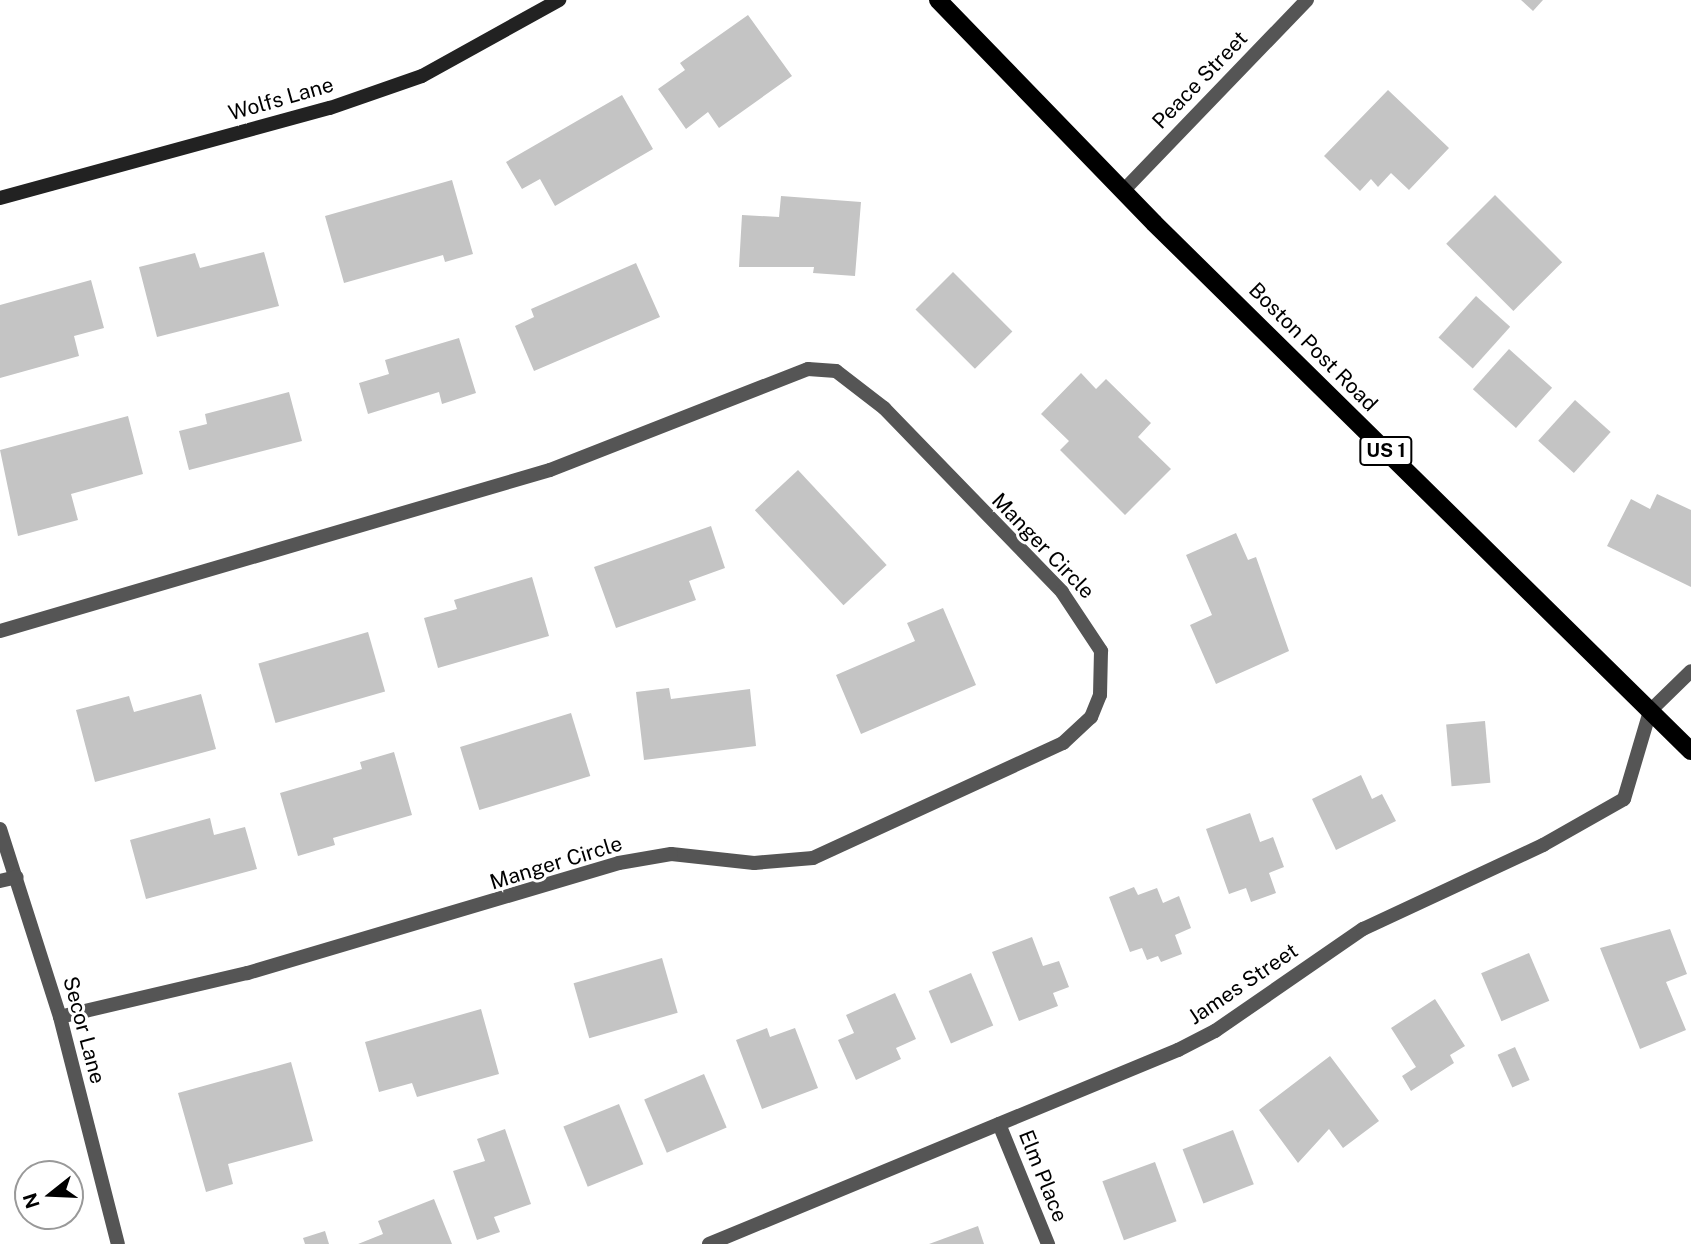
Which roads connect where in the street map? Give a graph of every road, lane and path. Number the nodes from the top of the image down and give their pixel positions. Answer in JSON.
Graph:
{"nodes":[{"id":1,"x":559,"y":0,"type":"edge"},
{"id":2,"x":937,"y":0,"type":"edge"},
{"id":3,"x":1307,"y":0,"type":"edge"},
{"id":4,"x":1124,"y":190,"type":"junction"},
{"id":5,"x":0,"y":198,"type":"edge"},
{"id":6,"x":0,"y":631,"type":"edge"},
{"id":7,"x":1691,"y":671,"type":"edge"},
{"id":8,"x":1650,"y":711,"type":"junction"},
{"id":9,"x":1691,"y":751,"type":"edge"},
{"id":10,"x":0,"y":829,"type":"edge"},
{"id":11,"x":17,"y":877,"type":"junction"},
{"id":12,"x":0,"y":881,"type":"edge"},
{"id":13,"x":60,"y":1017,"type":"junction"},
{"id":14,"x":999,"y":1124,"type":"junction"},
{"id":15,"x":118,"y":1244,"type":"edge"},
{"id":16,"x":709,"y":1244,"type":"edge"},
{"id":17,"x":1048,"y":1244,"type":"edge"}],
"edges":[{"from":1,"to":5,"type":"street","name":"Wolfs Lane"},
{"from":2,"to":4,"type":"main road","name":"Boston Post Road","number":"US 1"},
{"from":3,"to":4,"type":"street","name":"Peace Street"},
{"from":4,"to":8,"type":"main road","name":"Boston Post Road","number":"US 1"},
{"from":6,"to":13,"type":"street","name":"Manger Circle"},
{"from":7,"to":8,"type":"street"},
{"from":8,"to":9,"type":"main road","name":"Boston Post Road","number":"US 1"},
{"from":8,"to":14,"type":"street","name":"James Street"},
{"from":10,"to":11,"type":"street","name":"Secor Lane"},
{"from":11,"to":12,"type":"street"},
{"from":11,"to":13,"type":"street","name":"Secor Lane"},
{"from":13,"to":15,"type":"street","name":"Secor Lane"},
{"from":14,"to":16,"type":"street","name":"James Street"},
{"from":14,"to":17,"type":"street","name":"Elm Place"}]}
